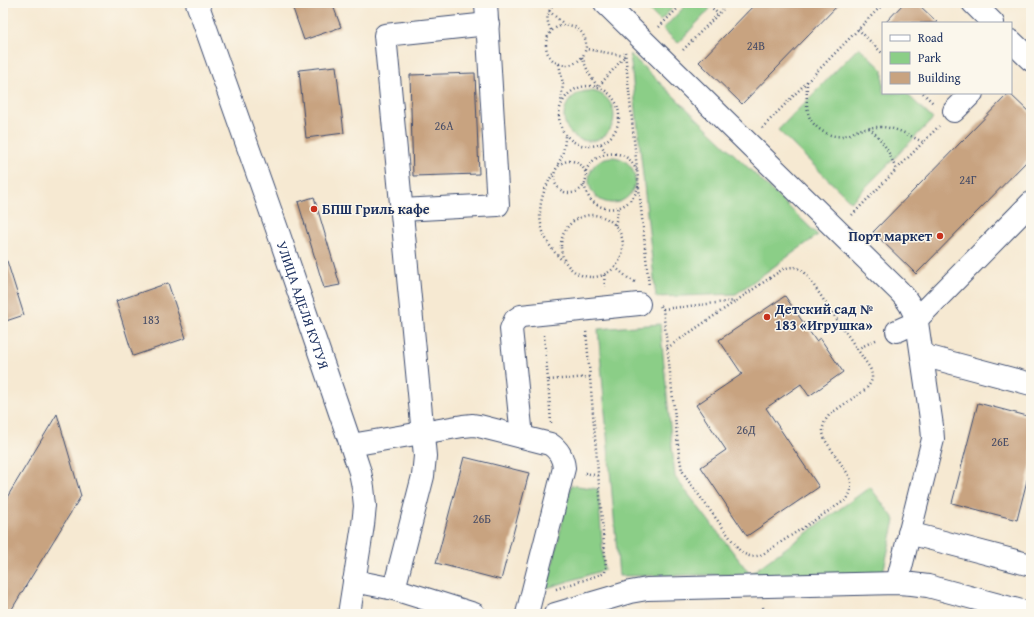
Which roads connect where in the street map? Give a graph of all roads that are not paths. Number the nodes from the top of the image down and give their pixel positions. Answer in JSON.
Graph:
{"nodes":[{"id":1,"x":197,"y":3,"type":"edge"},
{"id":2,"x":605,"y":3,"type":"edge"},
{"id":3,"x":973,"y":3,"type":"edge"},
{"id":4,"x":487,"y":14,"type":"edge"},
{"id":5,"x":992,"y":22,"type":"edge"},
{"id":6,"x":971,"y":94,"type":"edge"},
{"id":7,"x":954,"y":111,"type":"road end"},
{"id":8,"x":1031,"y":203,"type":"edge"},
{"id":9,"x":401,"y":210,"type":"junction"},
{"id":10,"x":642,"y":290,"type":"road end"},
{"id":11,"x":917,"y":321,"type":"junction"},
{"id":12,"x":897,"y":331,"type":"dead end"},
{"id":13,"x":922,"y":355,"type":"junction"},
{"id":14,"x":1031,"y":384,"type":"edge"},
{"id":15,"x":422,"y":433,"type":"junction"},
{"id":16,"x":522,"y":437,"type":"junction"},
{"id":17,"x":351,"y":445,"type":"junction"},
{"id":18,"x":910,"y":533,"type":"junction"},
{"id":19,"x":1031,"y":565,"type":"edge"},
{"id":20,"x":354,"y":581,"type":"junction"},
{"id":21,"x":897,"y":583,"type":"junction"},
{"id":22,"x":394,"y":589,"type":"junction"},
{"id":23,"x":529,"y":606,"type":"edge"},
{"id":24,"x":1030,"y":611,"type":"edge"},
{"id":25,"x":349,"y":614,"type":"edge"},
{"id":26,"x":474,"y":614,"type":"edge"},
{"id":27,"x":555,"y":614,"type":"edge"}],
"edges":[{"from":1,"to":17,"type":"street","name":"УЛИЦА АДЕЛЯ КУТУЯ"},
{"from":2,"to":11,"type":"street"},
{"from":3,"to":5,"type":"street"},
{"from":4,"to":9,"type":"street"},
{"from":4,"to":9,"type":"street"},
{"from":6,"to":7,"type":"street"},
{"from":8,"to":11,"type":"street"},
{"from":9,"to":15,"type":"street"},
{"from":10,"to":16,"type":"street"},
{"from":11,"to":12,"type":"street"},
{"from":11,"to":13,"type":"street"},
{"from":13,"to":14,"type":"street"},
{"from":13,"to":18,"type":"street"},
{"from":15,"to":16,"type":"street"},
{"from":15,"to":17,"type":"street"},
{"from":15,"to":22,"type":"street"},
{"from":16,"to":23,"type":"street"},
{"from":17,"to":20,"type":"street","name":"УЛИЦА АДЕЛЯ КУТУЯ"},
{"from":18,"to":19,"type":"street"},
{"from":18,"to":21,"type":"street"},
{"from":20,"to":22,"type":"street"},
{"from":20,"to":25,"type":"street","name":"УЛИЦА АДЕЛЯ КУТУЯ"},
{"from":21,"to":24,"type":"street"},
{"from":21,"to":27,"type":"street"},
{"from":22,"to":26,"type":"street"}]}
